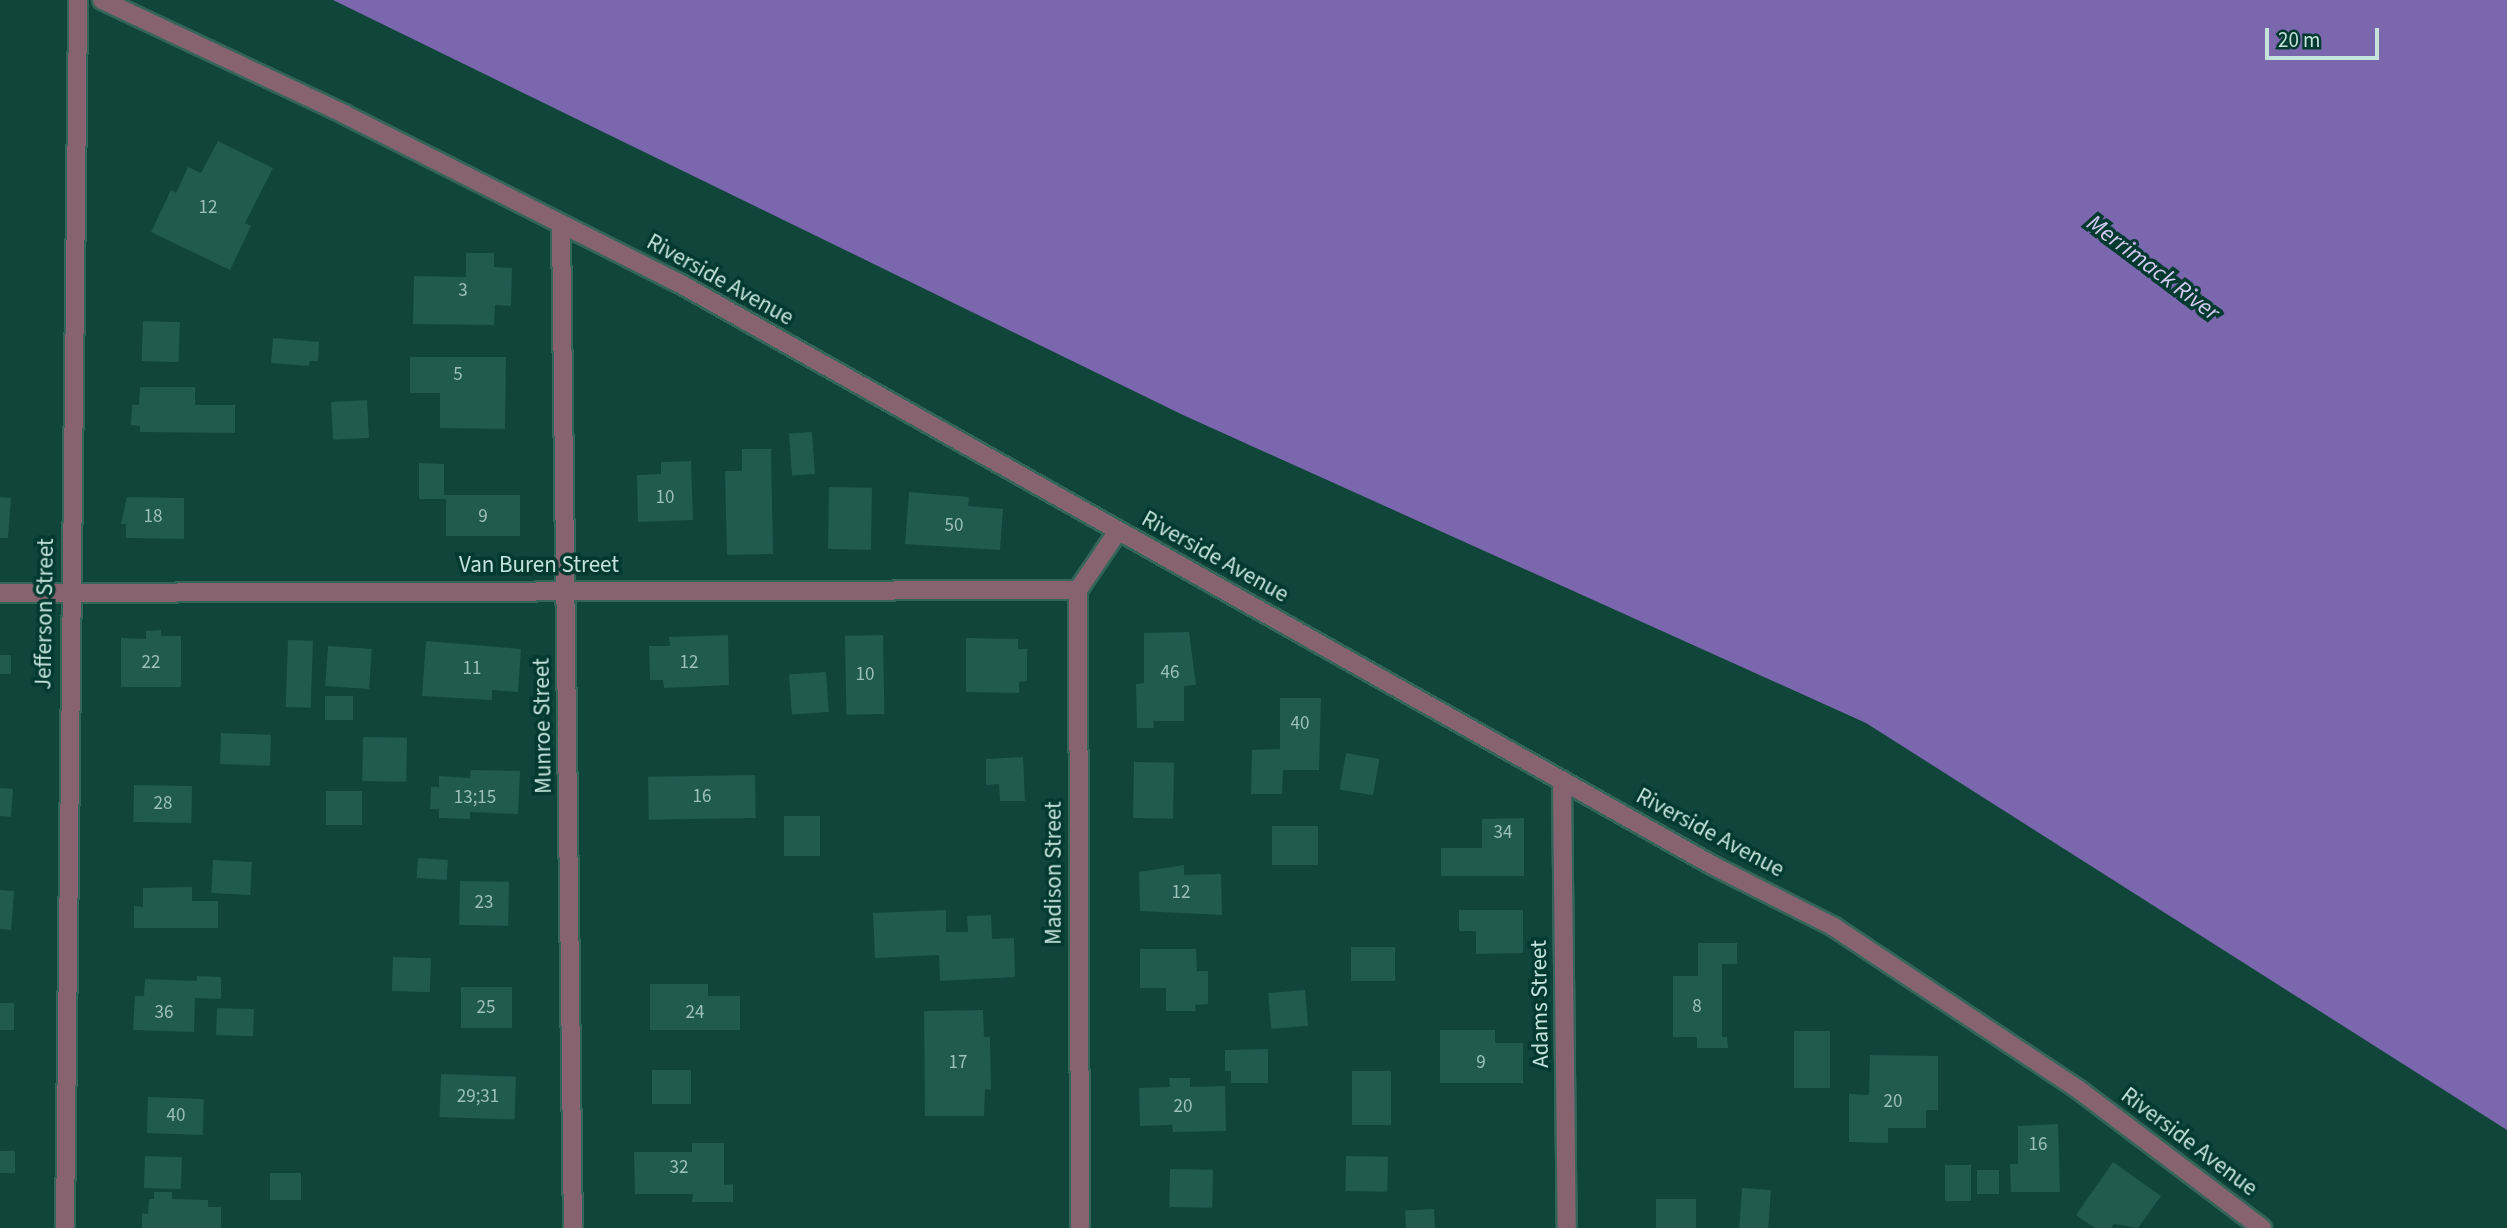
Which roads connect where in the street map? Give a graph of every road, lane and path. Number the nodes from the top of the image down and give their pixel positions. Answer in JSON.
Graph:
{"nodes":[{"id":1,"x":78,"y":0,"type":"edge"},
{"id":2,"x":102,"y":0,"type":"edge"},
{"id":3,"x":561,"y":224,"type":"junction"},
{"id":4,"x":1118,"y":531,"type":"junction"},
{"id":5,"x":566,"y":589,"type":"junction"},
{"id":6,"x":1078,"y":590,"type":"junction"},
{"id":7,"x":0,"y":593,"type":"edge"},
{"id":8,"x":69,"y":593,"type":"junction"},
{"id":9,"x":1562,"y":780,"type":"junction"},
{"id":10,"x":65,"y":1228,"type":"edge"},
{"id":11,"x":573,"y":1228,"type":"edge"},
{"id":12,"x":1080,"y":1228,"type":"edge"},
{"id":13,"x":1567,"y":1228,"type":"edge"},
{"id":14,"x":2262,"y":1228,"type":"edge"}],
"edges":[{"from":1,"to":8,"type":"street","name":"Jefferson Street"},
{"from":2,"to":3,"type":"street","name":"Riverside Avenue"},
{"from":3,"to":4,"type":"street","name":"Riverside Avenue"},
{"from":3,"to":5,"type":"street","name":"Munroe Street"},
{"from":4,"to":6,"type":"street"},
{"from":4,"to":9,"type":"street","name":"Riverside Avenue"},
{"from":5,"to":6,"type":"street","name":"Van Buren Street"},
{"from":5,"to":8,"type":"street","name":"Van Buren Street"},
{"from":5,"to":11,"type":"street","name":"Munroe Street"},
{"from":6,"to":12,"type":"street","name":"Madison Street"},
{"from":7,"to":8,"type":"street","name":"Van Buren Street"},
{"from":8,"to":10,"type":"street","name":"Jefferson Street"},
{"from":9,"to":13,"type":"street","name":"Adams Street"},
{"from":9,"to":14,"type":"street","name":"Riverside Avenue"}]}
